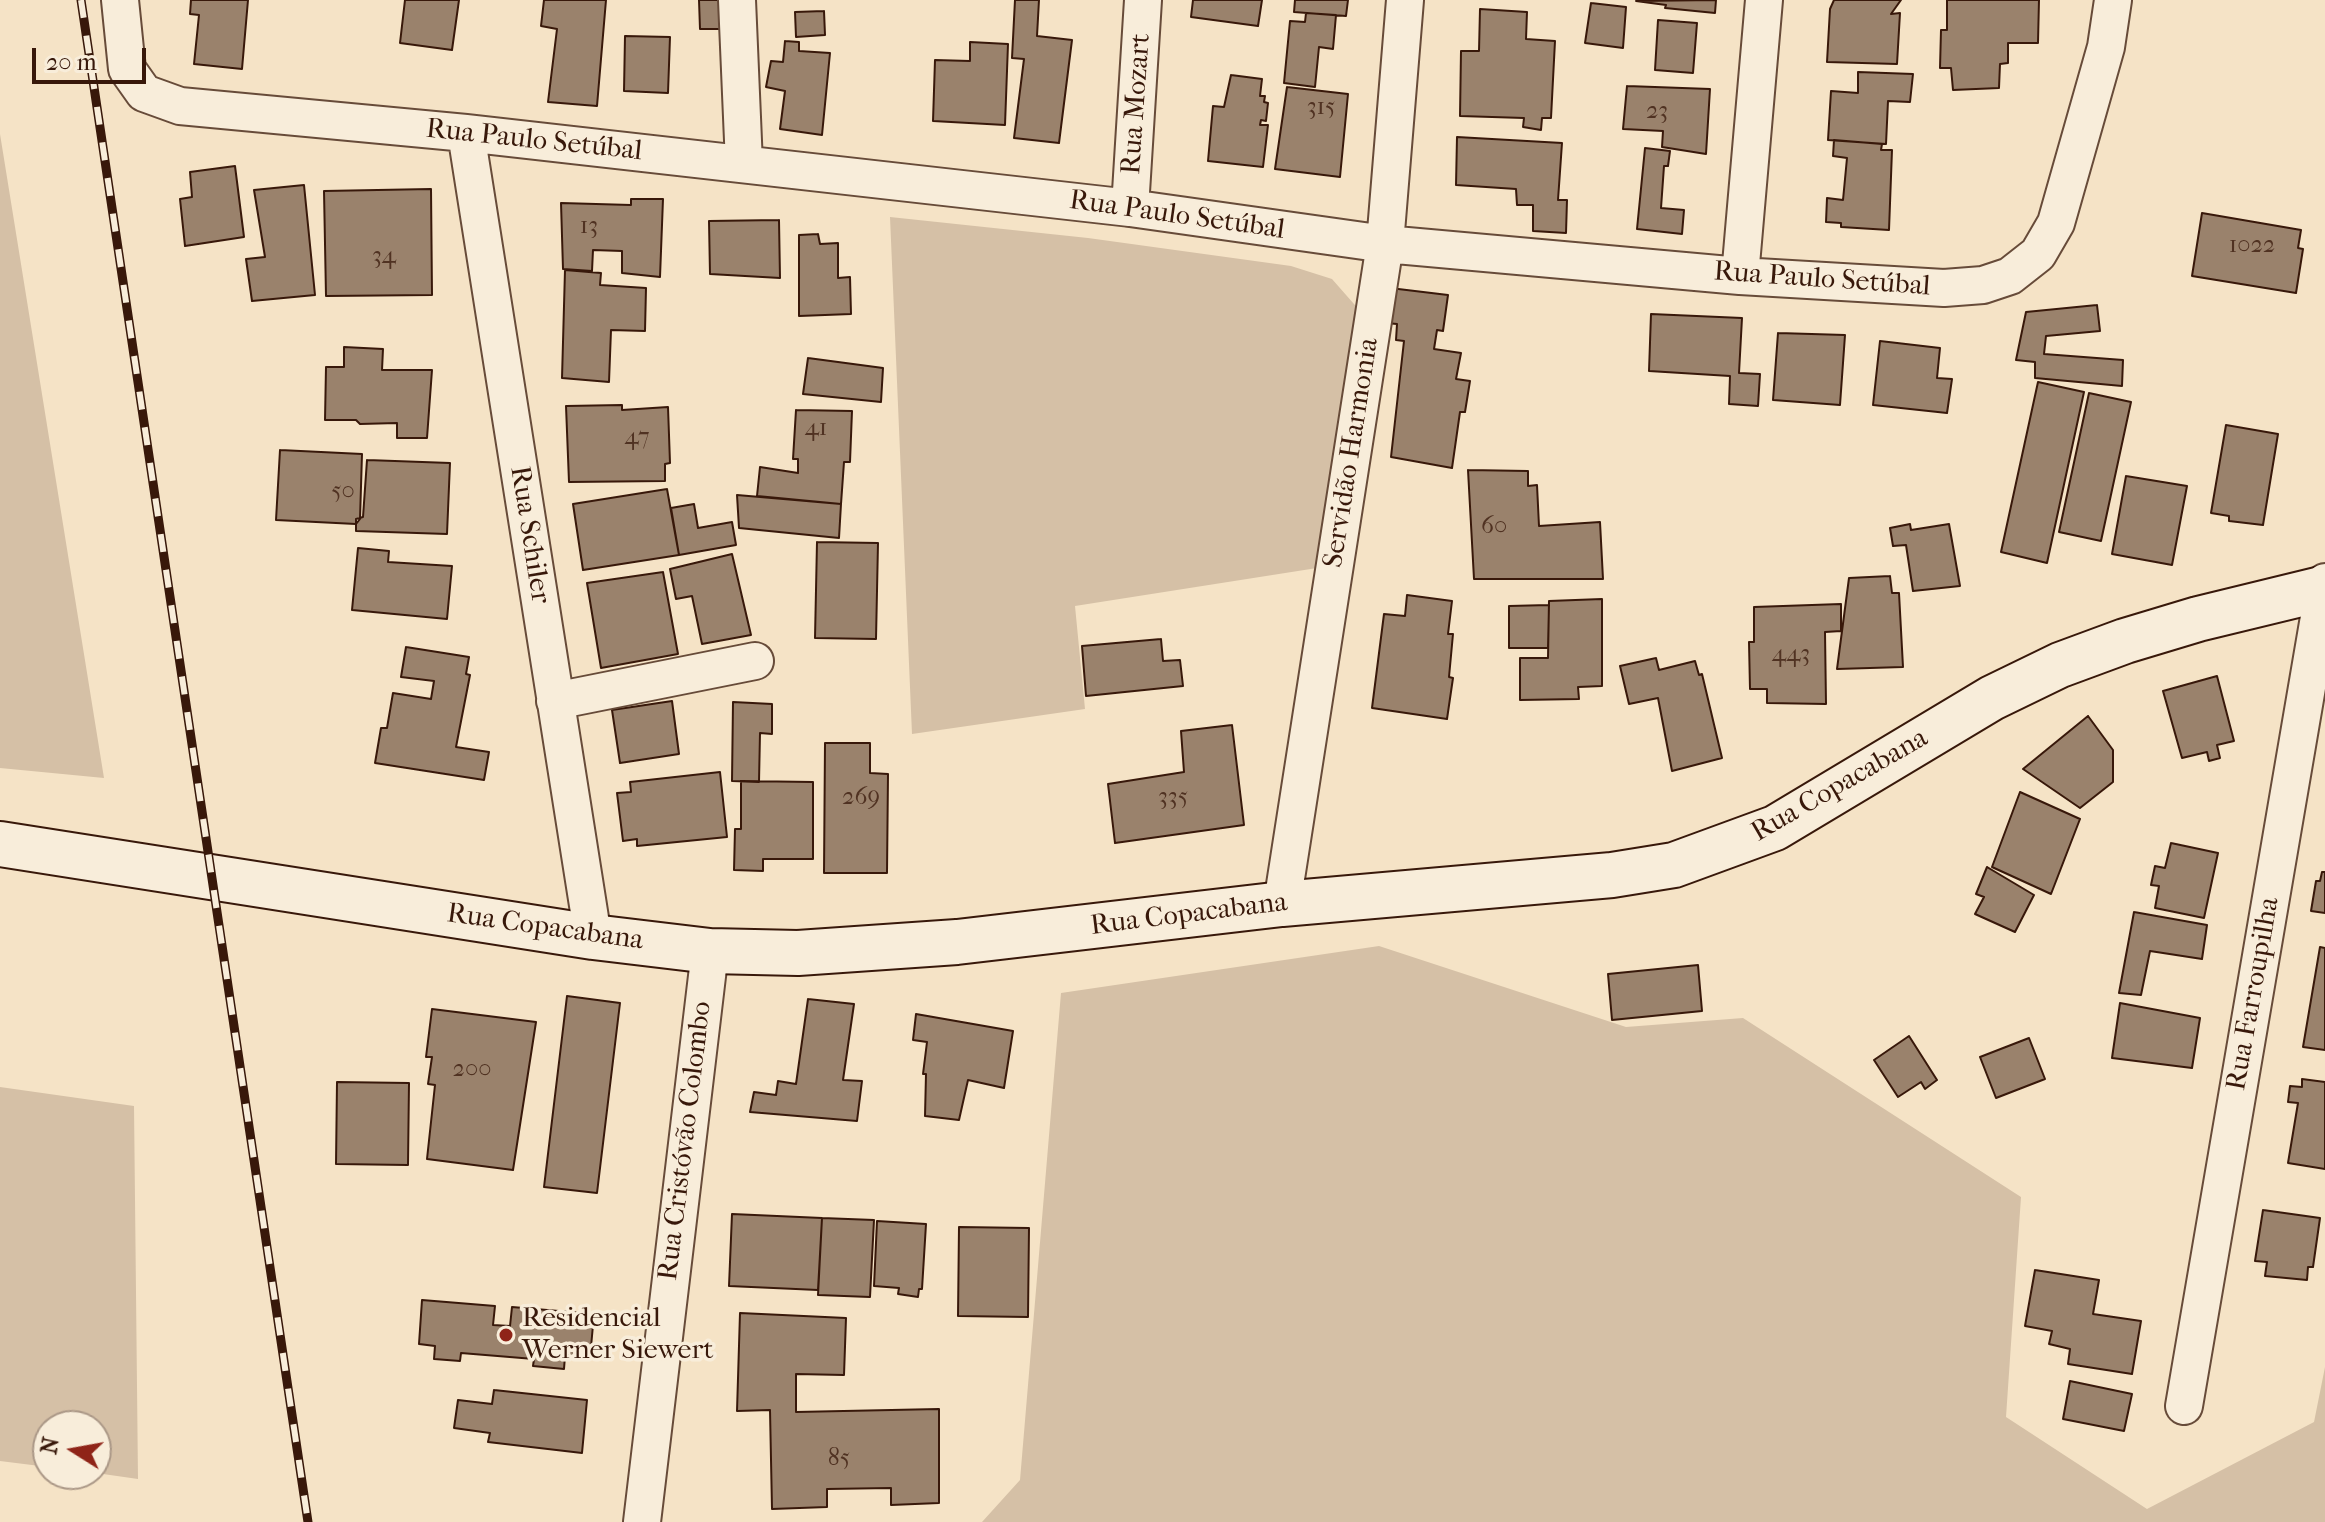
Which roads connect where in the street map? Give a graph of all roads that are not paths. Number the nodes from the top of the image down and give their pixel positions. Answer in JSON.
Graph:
{"nodes":[{"id":1,"x":120,"y":0,"type":"edge"},
{"id":2,"x":737,"y":0,"type":"edge"},
{"id":3,"x":1143,"y":0,"type":"edge"},
{"id":4,"x":1405,"y":0,"type":"edge"},
{"id":5,"x":1764,"y":0,"type":"edge"},
{"id":6,"x":2113,"y":0,"type":"edge"},
{"id":7,"x":466,"y":133,"type":"junction"},
{"id":8,"x":744,"y":164,"type":"junction"},
{"id":9,"x":1130,"y":208,"type":"junction"},
{"id":10,"x":1385,"y":244,"type":"junction"},
{"id":11,"x":1740,"y":276,"type":"junction"},
{"id":12,"x":2325,"y":582,"type":"edge"},
{"id":13,"x":2324,"y":588,"type":"edge"},
{"id":14,"x":755,"y":661,"type":"dead end"},
{"id":15,"x":555,"y":701,"type":"junction"},
{"id":16,"x":0,"y":844,"type":"edge"},
{"id":17,"x":1282,"y":904,"type":"junction"},
{"id":18,"x":593,"y":937,"type":"junction"},
{"id":19,"x":710,"y":951,"type":"junction"},
{"id":20,"x":2184,"y":1406,"type":"dead end"},
{"id":21,"x":642,"y":1522,"type":"edge"}],
"edges":[{"from":1,"to":7,"type":"street","name":"Rua Paulo Setúbal"},
{"from":2,"to":8,"type":"street"},
{"from":3,"to":9,"type":"street","name":"Rua Mozart"},
{"from":4,"to":10,"type":"street","name":"Servidão Harmonia"},
{"from":5,"to":11,"type":"street"},
{"from":6,"to":11,"type":"street","name":"Rua Paulo Setúbal"},
{"from":7,"to":8,"type":"street","name":"Rua Paulo Setúbal"},
{"from":7,"to":15,"type":"street","name":"Rua Schiler"},
{"from":8,"to":9,"type":"street","name":"Rua Paulo Setúbal"},
{"from":9,"to":10,"type":"street","name":"Rua Paulo Setúbal"},
{"from":10,"to":11,"type":"street","name":"Rua Paulo Setúbal"},
{"from":10,"to":17,"type":"street","name":"Servidão Harmonia"},
{"from":12,"to":13,"type":"street","name":"Rua Farroupilha"},
{"from":13,"to":17,"type":"main road","name":"Rua Copacabana"},
{"from":13,"to":20,"type":"street","name":"Rua Farroupilha"},
{"from":14,"to":15,"type":"street"},
{"from":15,"to":18,"type":"street","name":"Rua Schiler"},
{"from":16,"to":18,"type":"main road","name":"Rua Copacabana"},
{"from":17,"to":19,"type":"main road","name":"Rua Copacabana"},
{"from":18,"to":19,"type":"main road","name":"Rua Copacabana"},
{"from":19,"to":21,"type":"street","name":"Rua Cristóvão Colombo"}]}
